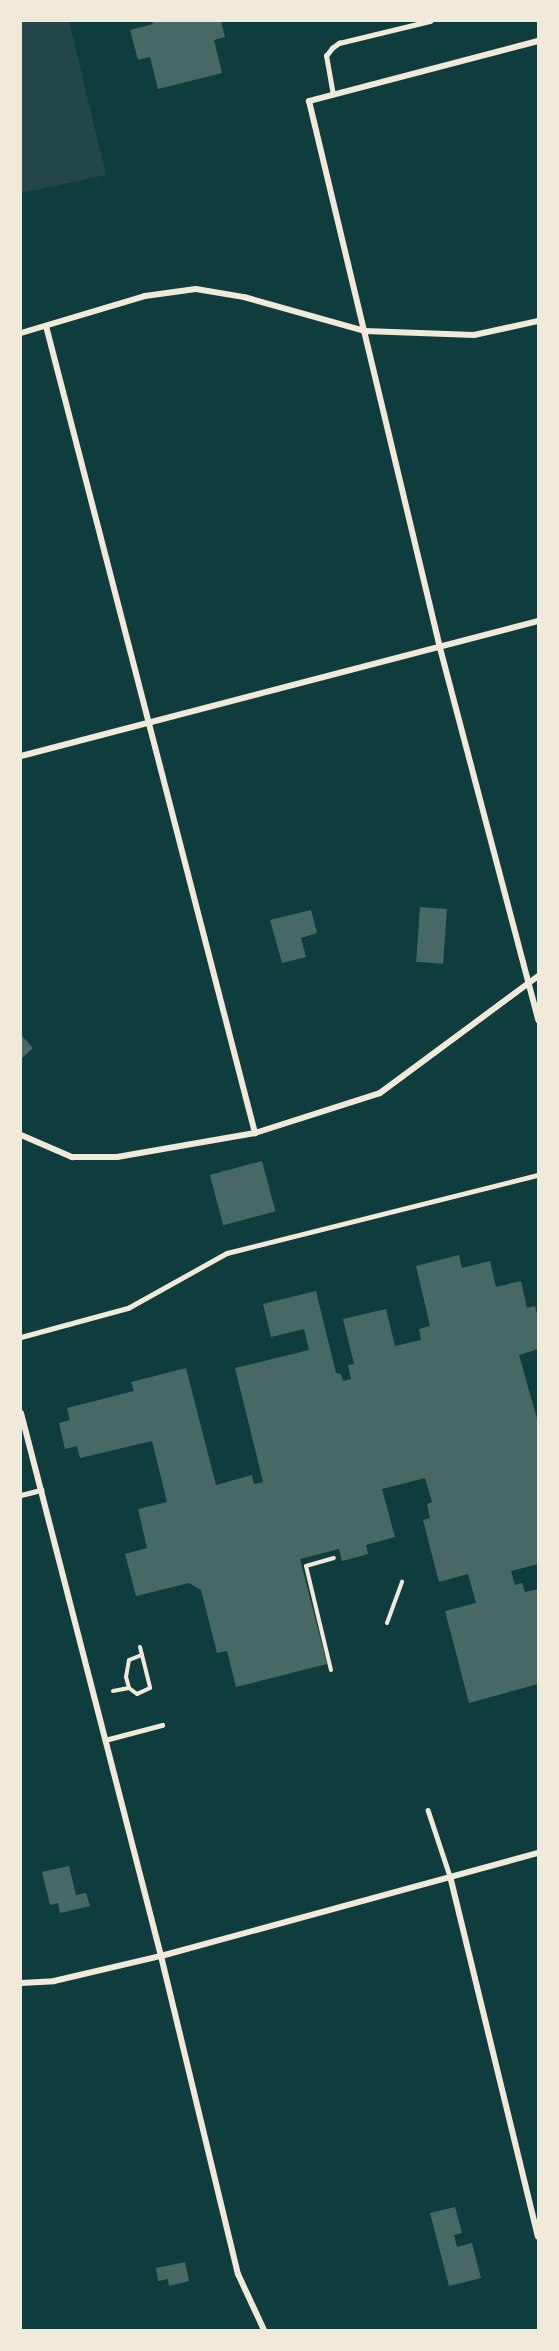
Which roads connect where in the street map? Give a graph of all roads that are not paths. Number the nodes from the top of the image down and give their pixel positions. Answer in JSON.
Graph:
{"nodes":[{"id":1,"x":430,"y":21,"type":"edge"},
{"id":2,"x":538,"y":41,"type":"edge"},
{"id":3,"x":333,"y":95,"type":"junction"},
{"id":4,"x":538,"y":321,"type":"edge"},
{"id":5,"x":46,"y":326,"type":"junction"},
{"id":6,"x":364,"y":331,"type":"junction"},
{"id":7,"x":21,"y":333,"type":"edge"},
{"id":8,"x":538,"y":621,"type":"edge"},
{"id":9,"x":440,"y":648,"type":"junction"},
{"id":10,"x":149,"y":724,"type":"junction"},
{"id":11,"x":21,"y":756,"type":"edge"},
{"id":12,"x":538,"y":976,"type":"edge"},
{"id":13,"x":529,"y":983,"type":"junction"},
{"id":14,"x":538,"y":1020,"type":"edge"},
{"id":15,"x":255,"y":1133,"type":"junction"},
{"id":16,"x":21,"y":1135,"type":"edge"},
{"id":17,"x":538,"y":1174,"type":"edge"},
{"id":18,"x":21,"y":1337,"type":"edge"},
{"id":19,"x":21,"y":1413,"type":"edge"},
{"id":20,"x":41,"y":1490,"type":"junction"},
{"id":21,"x":21,"y":1495,"type":"edge"},
{"id":22,"x":162,"y":1725,"type":"dead end"},
{"id":23,"x":105,"y":1740,"type":"junction"},
{"id":24,"x":428,"y":1810,"type":"dead end"},
{"id":25,"x":538,"y":1853,"type":"edge"},
{"id":26,"x":450,"y":1876,"type":"junction"},
{"id":27,"x":161,"y":1956,"type":"junction"},
{"id":28,"x":21,"y":1983,"type":"edge"},
{"id":29,"x":538,"y":2236,"type":"edge"},
{"id":30,"x":264,"y":2330,"type":"edge"}],
"edges":[{"from":1,"to":3,"type":"lane"},
{"from":2,"to":3,"type":"street"},
{"from":3,"to":6,"type":"street"},
{"from":4,"to":6,"type":"street"},
{"from":5,"to":6,"type":"street"},
{"from":5,"to":7,"type":"street"},
{"from":5,"to":10,"type":"street"},
{"from":6,"to":9,"type":"street"},
{"from":8,"to":9,"type":"street"},
{"from":9,"to":10,"type":"street"},
{"from":9,"to":13,"type":"street"},
{"from":10,"to":11,"type":"street"},
{"from":10,"to":15,"type":"street"},
{"from":12,"to":13,"type":"street"},
{"from":13,"to":14,"type":"street"},
{"from":13,"to":15,"type":"street"},
{"from":15,"to":16,"type":"street"},
{"from":17,"to":18,"type":"lane"},
{"from":19,"to":20,"type":"street"},
{"from":20,"to":21,"type":"lane"},
{"from":20,"to":23,"type":"street"},
{"from":22,"to":23,"type":"lane"},
{"from":23,"to":27,"type":"street"},
{"from":24,"to":26,"type":"lane"},
{"from":25,"to":26,"type":"street"},
{"from":26,"to":27,"type":"street"},
{"from":26,"to":29,"type":"street"},
{"from":27,"to":28,"type":"street"},
{"from":27,"to":30,"type":"street"}]}
